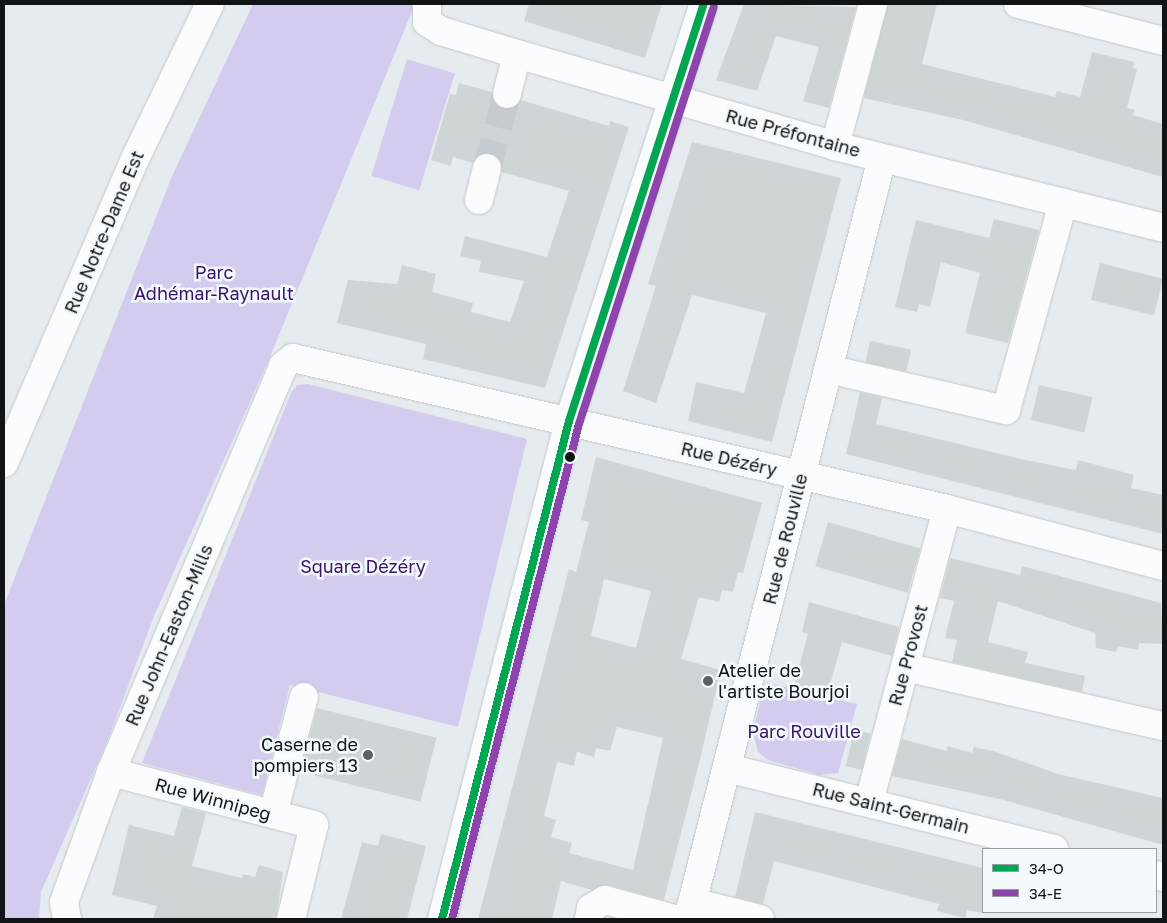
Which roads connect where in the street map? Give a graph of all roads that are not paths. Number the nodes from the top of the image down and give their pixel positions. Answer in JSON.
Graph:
{"nodes":[{"id":1,"x":210,"y":4,"type":"edge"},
{"id":2,"x":704,"y":4,"type":"edge"},
{"id":3,"x":873,"y":4,"type":"edge"},
{"id":4,"x":1018,"y":4,"type":"edge"},
{"id":5,"x":427,"y":13,"type":"edge"},
{"id":6,"x":1163,"y":41,"type":"edge"},
{"id":7,"x":517,"y":54,"type":"junction"},
{"id":8,"x":507,"y":94,"type":"tunnel mouth"},
{"id":9,"x":674,"y":100,"type":"junction"},
{"id":10,"x":835,"y":146,"type":"junction"},
{"id":11,"x":882,"y":158,"type":"junction"},
{"id":12,"x":487,"y":168,"type":"tunnel mouth"},
{"id":13,"x":479,"y":200,"type":"dead end"},
{"id":14,"x":1063,"y":203,"type":"junction"},
{"id":15,"x":1163,"y":228,"type":"edge"},
{"id":16,"x":293,"y":358,"type":"joint"},
{"id":17,"x":828,"y":369,"type":"junction"},
{"id":18,"x":569,"y":421,"type":"junction"},
{"id":19,"x":4,"y":463,"type":"edge"},
{"id":20,"x":801,"y":476,"type":"junction"},
{"id":21,"x":947,"y":509,"type":"junction"},
{"id":22,"x":1163,"y":566,"type":"edge"},
{"id":23,"x":905,"y":667,"type":"junction"},
{"id":24,"x":304,"y":697,"type":"dead end"},
{"id":25,"x":1163,"y":726,"type":"edge"},
{"id":26,"x":727,"y":768,"type":"junction"},
{"id":27,"x":111,"y":772,"type":"junction"},
{"id":28,"x":869,"y":802,"type":"junction"},
{"id":29,"x":273,"y":814,"type":"junction"},
{"id":30,"x":1050,"y":848,"type":"edge"},
{"id":31,"x":685,"y":914,"type":"edge"},
{"id":32,"x":67,"y":919,"type":"edge"},
{"id":33,"x":291,"y":919,"type":"edge"},
{"id":34,"x":442,"y":919,"type":"edge"},
{"id":35,"x":589,"y":919,"type":"edge"},
{"id":36,"x":760,"y":919,"type":"edge"}],
"edges":[{"from":1,"to":19,"type":"street","name":"Rue Notre-Dame Est"},
{"from":2,"to":9,"type":"street"},
{"from":3,"to":10,"type":"street"},
{"from":4,"to":6,"type":"street"},
{"from":5,"to":7,"type":"street","name":"Rue Préfontaine"},
{"from":7,"to":8,"type":"street"},
{"from":7,"to":9,"type":"street","name":"Rue Préfontaine"},
{"from":9,"to":10,"type":"street","name":"Rue Préfontaine"},
{"from":9,"to":18,"type":"street"},
{"from":10,"to":11,"type":"street","name":"Rue Préfontaine"},
{"from":11,"to":14,"type":"street","name":"Rue Préfontaine"},
{"from":11,"to":17,"type":"street","name":"Rue de Rouville"},
{"from":12,"to":13,"type":"street"},
{"from":14,"to":15,"type":"street","name":"Rue Préfontaine"},
{"from":14,"to":17,"type":"street"},
{"from":16,"to":18,"type":"street","name":"Rue Dézéry"},
{"from":16,"to":27,"type":"street","name":"Rue John-Easton-Mills"},
{"from":17,"to":20,"type":"street","name":"Rue de Rouville"},
{"from":18,"to":20,"type":"street","name":"Rue Dézéry"},
{"from":18,"to":34,"type":"street"},
{"from":20,"to":21,"type":"street","name":"Rue Dézéry"},
{"from":20,"to":26,"type":"street","name":"Rue de Rouville"},
{"from":21,"to":22,"type":"street","name":"Rue Dézéry"},
{"from":21,"to":23,"type":"street","name":"Rue Provost"},
{"from":23,"to":25,"type":"street"},
{"from":23,"to":28,"type":"street","name":"Rue Provost"},
{"from":24,"to":29,"type":"street"},
{"from":26,"to":28,"type":"street","name":"Rue Saint-Germain"},
{"from":26,"to":31,"type":"street","name":"Rue de Rouville"},
{"from":27,"to":29,"type":"street","name":"Rue Winnipeg"},
{"from":27,"to":32,"type":"street","name":"Rue John-Easton-Mills"},
{"from":28,"to":30,"type":"street","name":"Rue Saint-Germain"},
{"from":29,"to":33,"type":"street","name":"Rue Winnipeg"},
{"from":31,"to":35,"type":"street"},
{"from":31,"to":36,"type":"street"}]}
